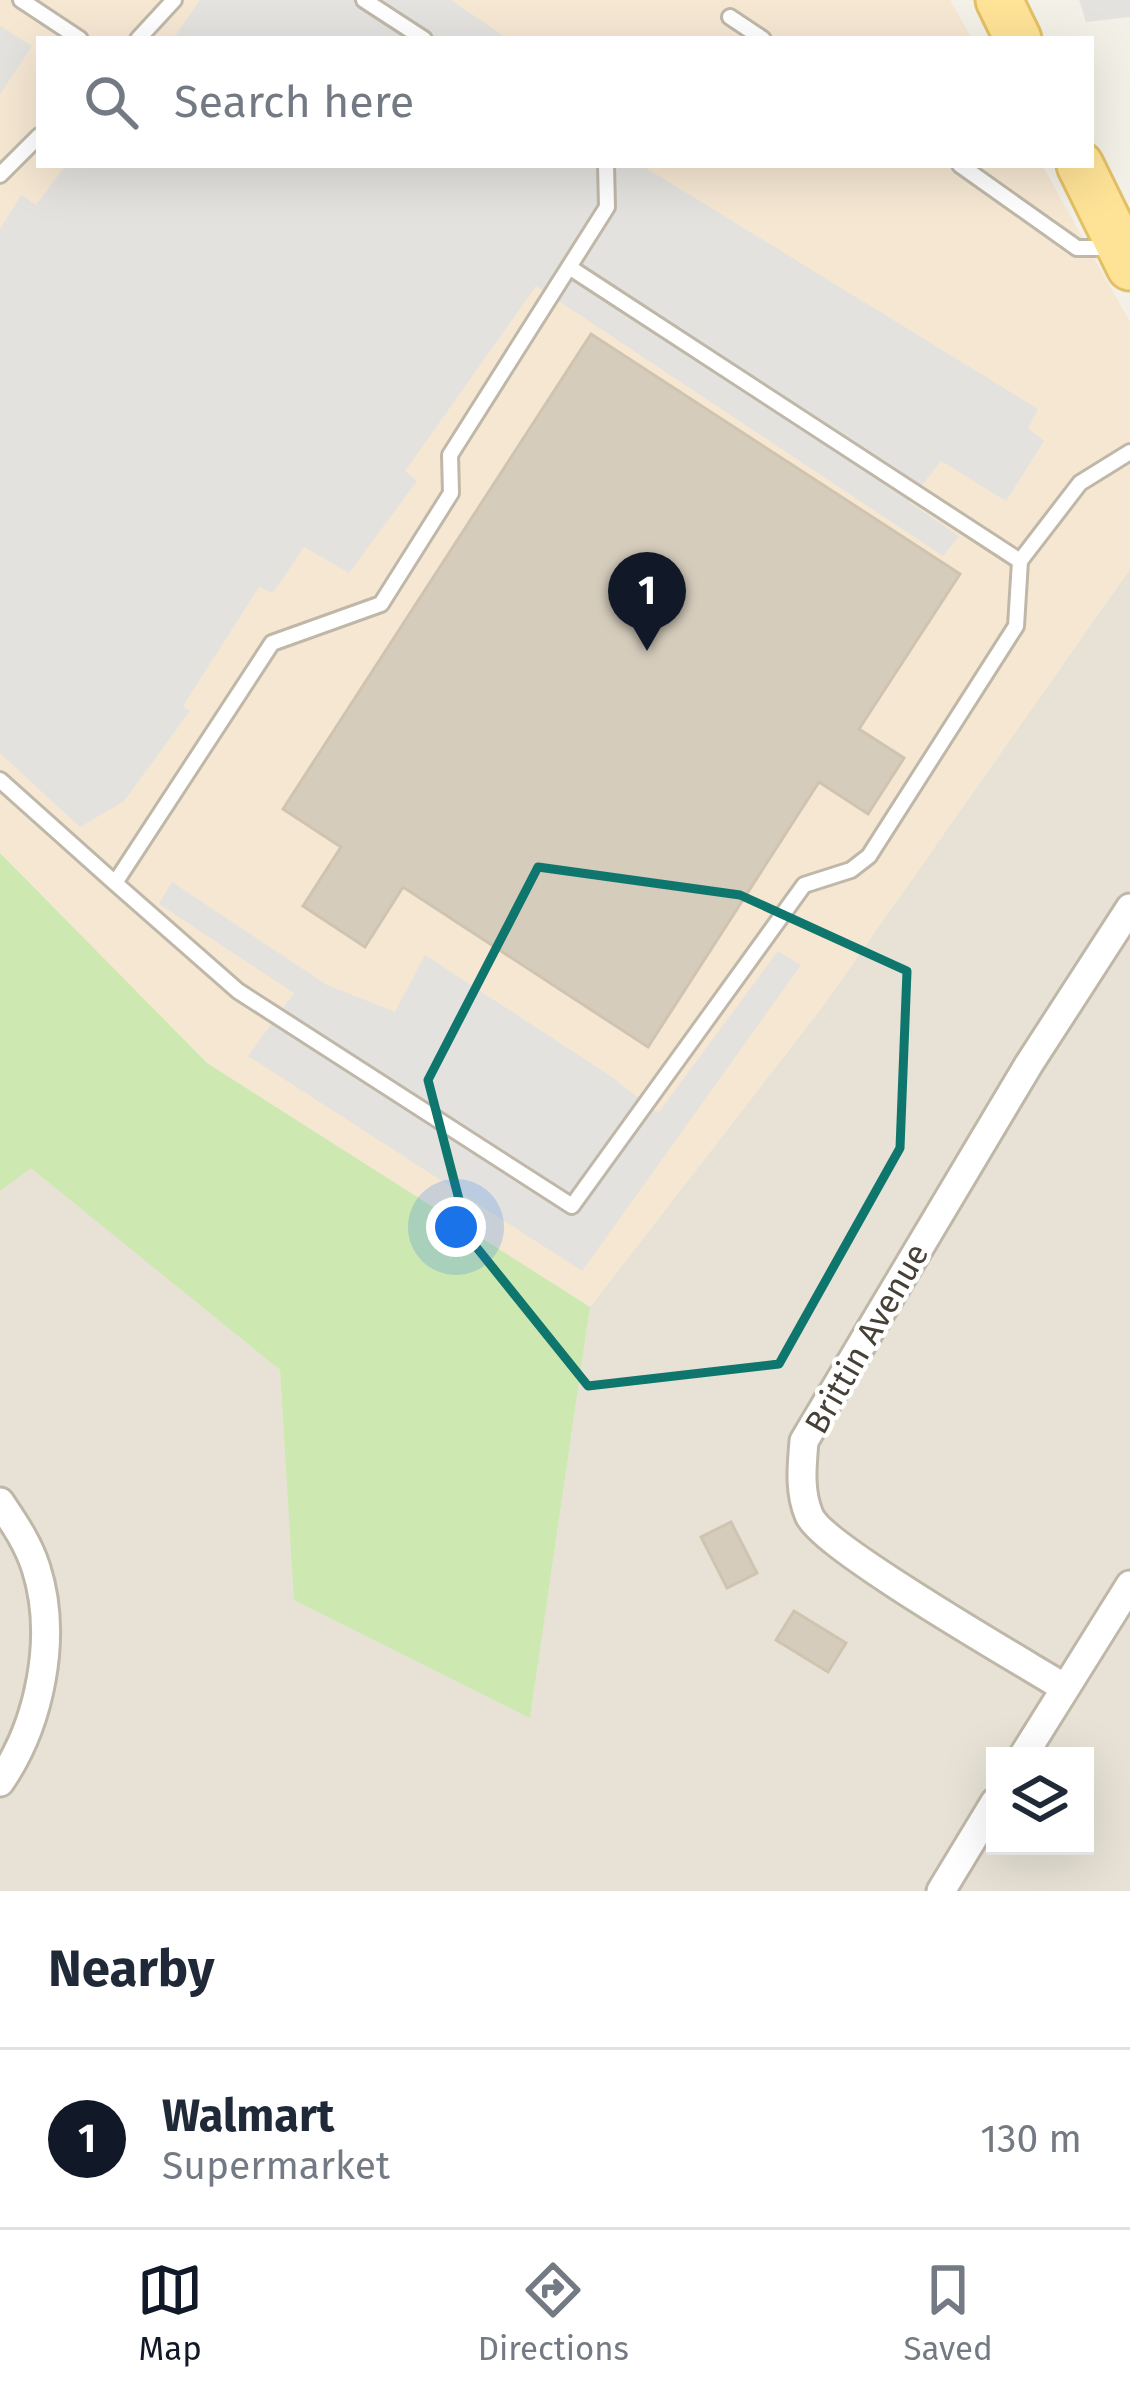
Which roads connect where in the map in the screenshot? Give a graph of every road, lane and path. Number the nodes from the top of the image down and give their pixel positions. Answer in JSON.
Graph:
{"nodes":[{"id":1,"x":21,"y":0,"type":"edge"},
{"id":2,"x":174,"y":0,"type":"edge"},
{"id":3,"x":364,"y":0,"type":"edge"},
{"id":4,"x":999,"y":0,"type":"edge"},
{"id":5,"x":730,"y":17,"type":"dead end"},
{"id":6,"x":75,"y":36,"type":"edge"},
{"id":7,"x":141,"y":36,"type":"edge"},
{"id":8,"x":419,"y":36,"type":"edge"},
{"id":9,"x":758,"y":36,"type":"edge"},
{"id":10,"x":1017,"y":36,"type":"edge"},
{"id":11,"x":36,"y":139,"type":"edge"},
{"id":12,"x":606,"y":168,"type":"edge"},
{"id":13,"x":964,"y":168,"type":"edge"},
{"id":14,"x":1081,"y":168,"type":"edge"},
{"id":15,"x":0,"y":175,"type":"edge"},
{"id":16,"x":1125,"y":258,"type":"edge"},
{"id":17,"x":569,"y":267,"type":"junction"},
{"id":18,"x":1130,"y":452,"type":"edge"},
{"id":19,"x":1020,"y":561,"type":"junction"},
{"id":20,"x":0,"y":780,"type":"edge"},
{"id":21,"x":115,"y":883,"type":"junction"},
{"id":22,"x":1130,"y":908,"type":"edge"},
{"id":23,"x":0,"y":1502,"type":"edge"},
{"id":24,"x":1130,"y":1585,"type":"edge"},
{"id":25,"x":1065,"y":1688,"type":"junction"},
{"id":26,"x":1029,"y":1747,"type":"edge"},
{"id":27,"x":0,"y":1782,"type":"edge"},
{"id":28,"x":986,"y":1817,"type":"edge"},
{"id":29,"x":940,"y":1891,"type":"edge"}],
"edges":[{"from":1,"to":6,"type":"lane"},
{"from":2,"to":7,"type":"lane"},
{"from":3,"to":8,"type":"lane"},
{"from":4,"to":10,"type":"main road"},
{"from":5,"to":9,"type":"lane"},
{"from":11,"to":15,"type":"lane"},
{"from":12,"to":17,"type":"lane"},
{"from":13,"to":16,"type":"lane"},
{"from":14,"to":16,"type":"main road"},
{"from":17,"to":19,"type":"lane"},
{"from":17,"to":21,"type":"lane"},
{"from":18,"to":19,"type":"lane"},
{"from":19,"to":21,"type":"lane"},
{"from":20,"to":21,"type":"lane"},
{"from":22,"to":25,"type":"street","name":"Brittin Avenue"},
{"from":23,"to":27,"type":"street"},
{"from":24,"to":25,"type":"street"},
{"from":25,"to":26,"type":"street"},
{"from":28,"to":29,"type":"street"}]}
